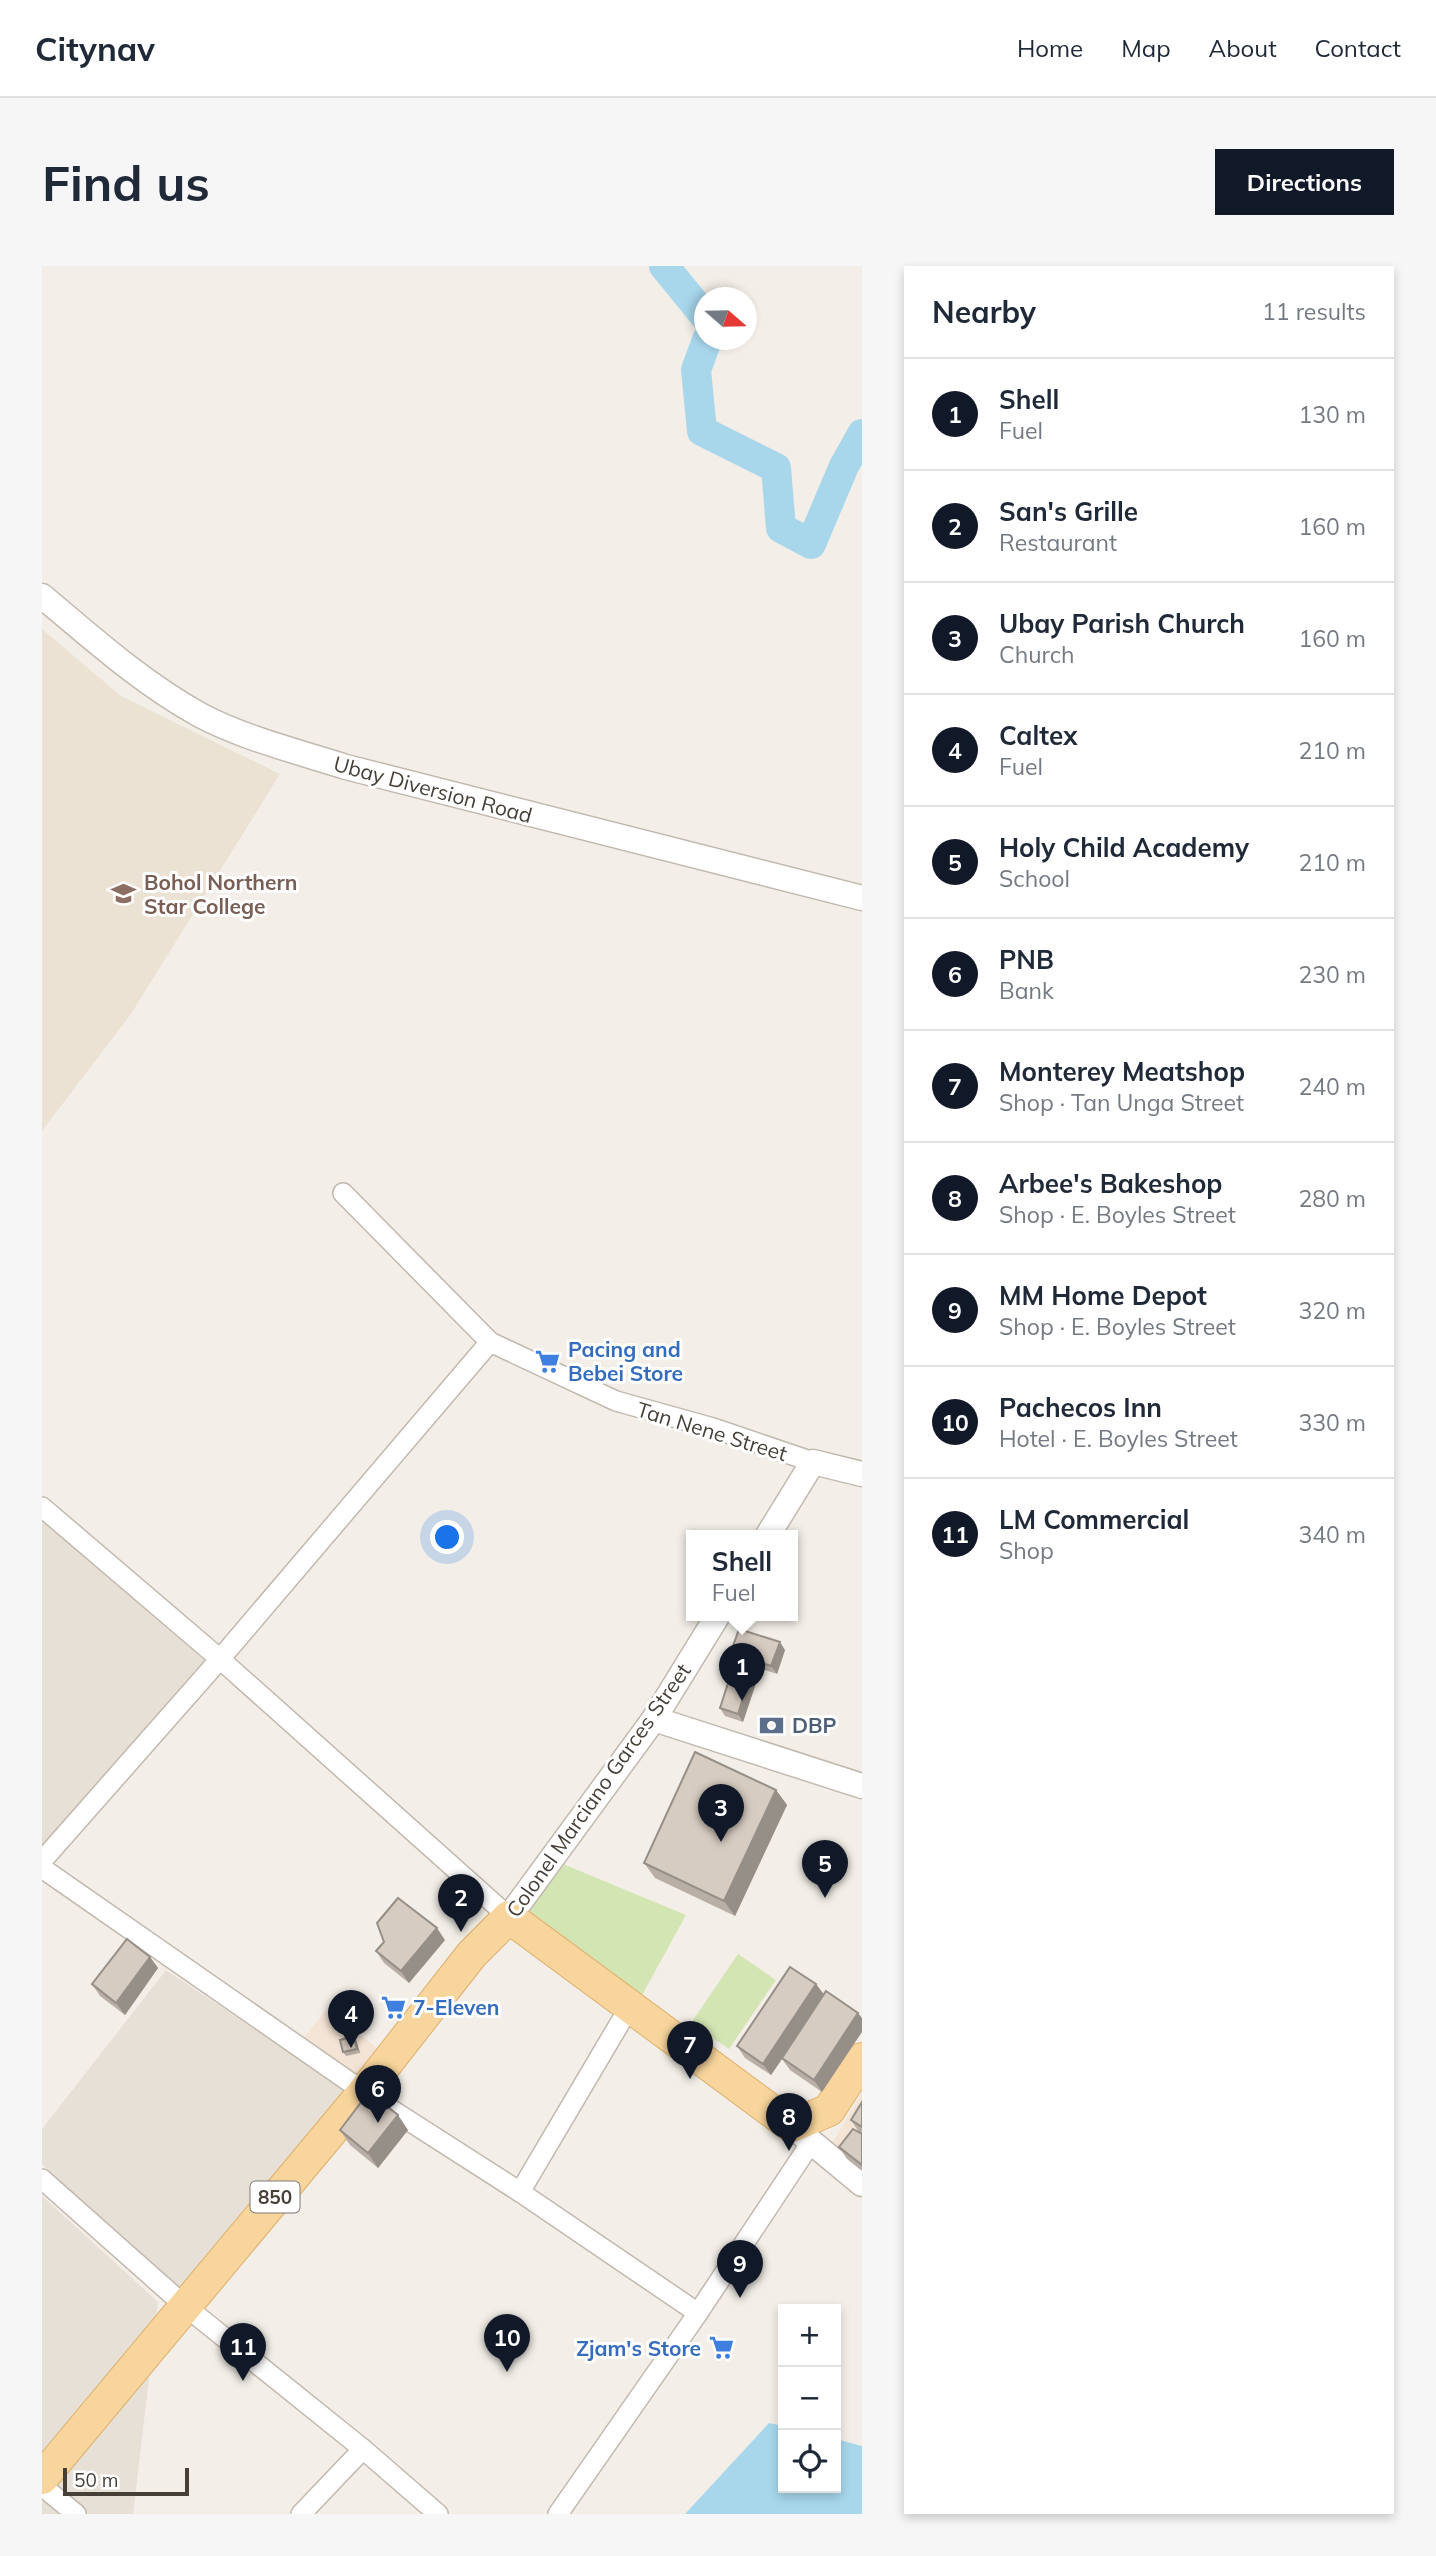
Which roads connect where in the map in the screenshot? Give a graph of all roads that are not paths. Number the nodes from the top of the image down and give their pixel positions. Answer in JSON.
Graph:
{"nodes":[{"id":1,"x":42,"y":596,"type":"edge"},
{"id":2,"x":862,"y":898,"type":"edge"},
{"id":3,"x":343,"y":1193,"type":"dead end"},
{"id":4,"x":490,"y":1342,"type":"junction"},
{"id":5,"x":813,"y":1462,"type":"junction"},
{"id":6,"x":862,"y":1474,"type":"edge"},
{"id":7,"x":42,"y":1507,"type":"edge"},
{"id":8,"x":771,"y":1530,"type":"edge"},
{"id":9,"x":714,"y":1621,"type":"edge"},
{"id":10,"x":220,"y":1659,"type":"junction"},
{"id":11,"x":654,"y":1718,"type":"junction"},
{"id":12,"x":862,"y":1786,"type":"edge"},
{"id":13,"x":42,"y":1861,"type":"edge"},
{"id":14,"x":42,"y":1868,"type":"edge"},
{"id":15,"x":509,"y":1917,"type":"junction"},
{"id":16,"x":629,"y":2007,"type":"junction"},
{"id":17,"x":862,"y":2059,"type":"edge"},
{"id":18,"x":364,"y":2092,"type":"junction"},
{"id":19,"x":802,"y":2134,"type":"junction"},
{"id":20,"x":42,"y":2179,"type":"edge"},
{"id":21,"x":862,"y":2184,"type":"edge"},
{"id":22,"x":520,"y":2192,"type":"junction"},
{"id":23,"x":185,"y":2306,"type":"junction"},
{"id":24,"x":698,"y":2314,"type":"junction"},
{"id":25,"x":363,"y":2449,"type":"junction"},
{"id":26,"x":42,"y":2478,"type":"edge"},
{"id":27,"x":42,"y":2486,"type":"edge"},
{"id":28,"x":76,"y":2514,"type":"edge"},
{"id":29,"x":301,"y":2514,"type":"edge"},
{"id":30,"x":438,"y":2514,"type":"edge"},
{"id":31,"x":558,"y":2514,"type":"edge"}],
"edges":[{"from":1,"to":2,"type":"street","name":"Ubay Diversion Road"},
{"from":3,"to":4,"type":"street","name":"Tan Nene Street"},
{"from":4,"to":5,"type":"street","name":"Tan Nene Street"},
{"from":4,"to":10,"type":"street"},
{"from":5,"to":6,"type":"street","name":"Tan Nene Street"},
{"from":5,"to":8,"type":"street"},
{"from":7,"to":10,"type":"street"},
{"from":9,"to":11,"type":"street","name":"Colonel Marciano Garces Street"},
{"from":10,"to":13,"type":"street"},
{"from":10,"to":15,"type":"street"},
{"from":11,"to":12,"type":"street"},
{"from":11,"to":15,"type":"street","name":"Colonel Marciano Garces Street"},
{"from":14,"to":18,"type":"street"},
{"from":15,"to":16,"type":"main road"},
{"from":15,"to":18,"type":"main road","name":"Colonel Marciano Garces Street","number":"850"},
{"from":16,"to":19,"type":"main road"},
{"from":16,"to":22,"type":"street"},
{"from":17,"to":19,"type":"main road"},
{"from":18,"to":22,"type":"street"},
{"from":18,"to":23,"type":"main road","name":"Colonel Marciano Garces Street","number":"850"},
{"from":19,"to":21,"type":"street"},
{"from":19,"to":24,"type":"street"},
{"from":20,"to":23,"type":"street"},
{"from":22,"to":24,"type":"street"},
{"from":23,"to":25,"type":"street"},
{"from":23,"to":26,"type":"main road","name":"Colonel Marciano Garces Street","number":"850"},
{"from":24,"to":31,"type":"street"},
{"from":25,"to":29,"type":"street"},
{"from":25,"to":30,"type":"street"},
{"from":27,"to":28,"type":"street"}]}
